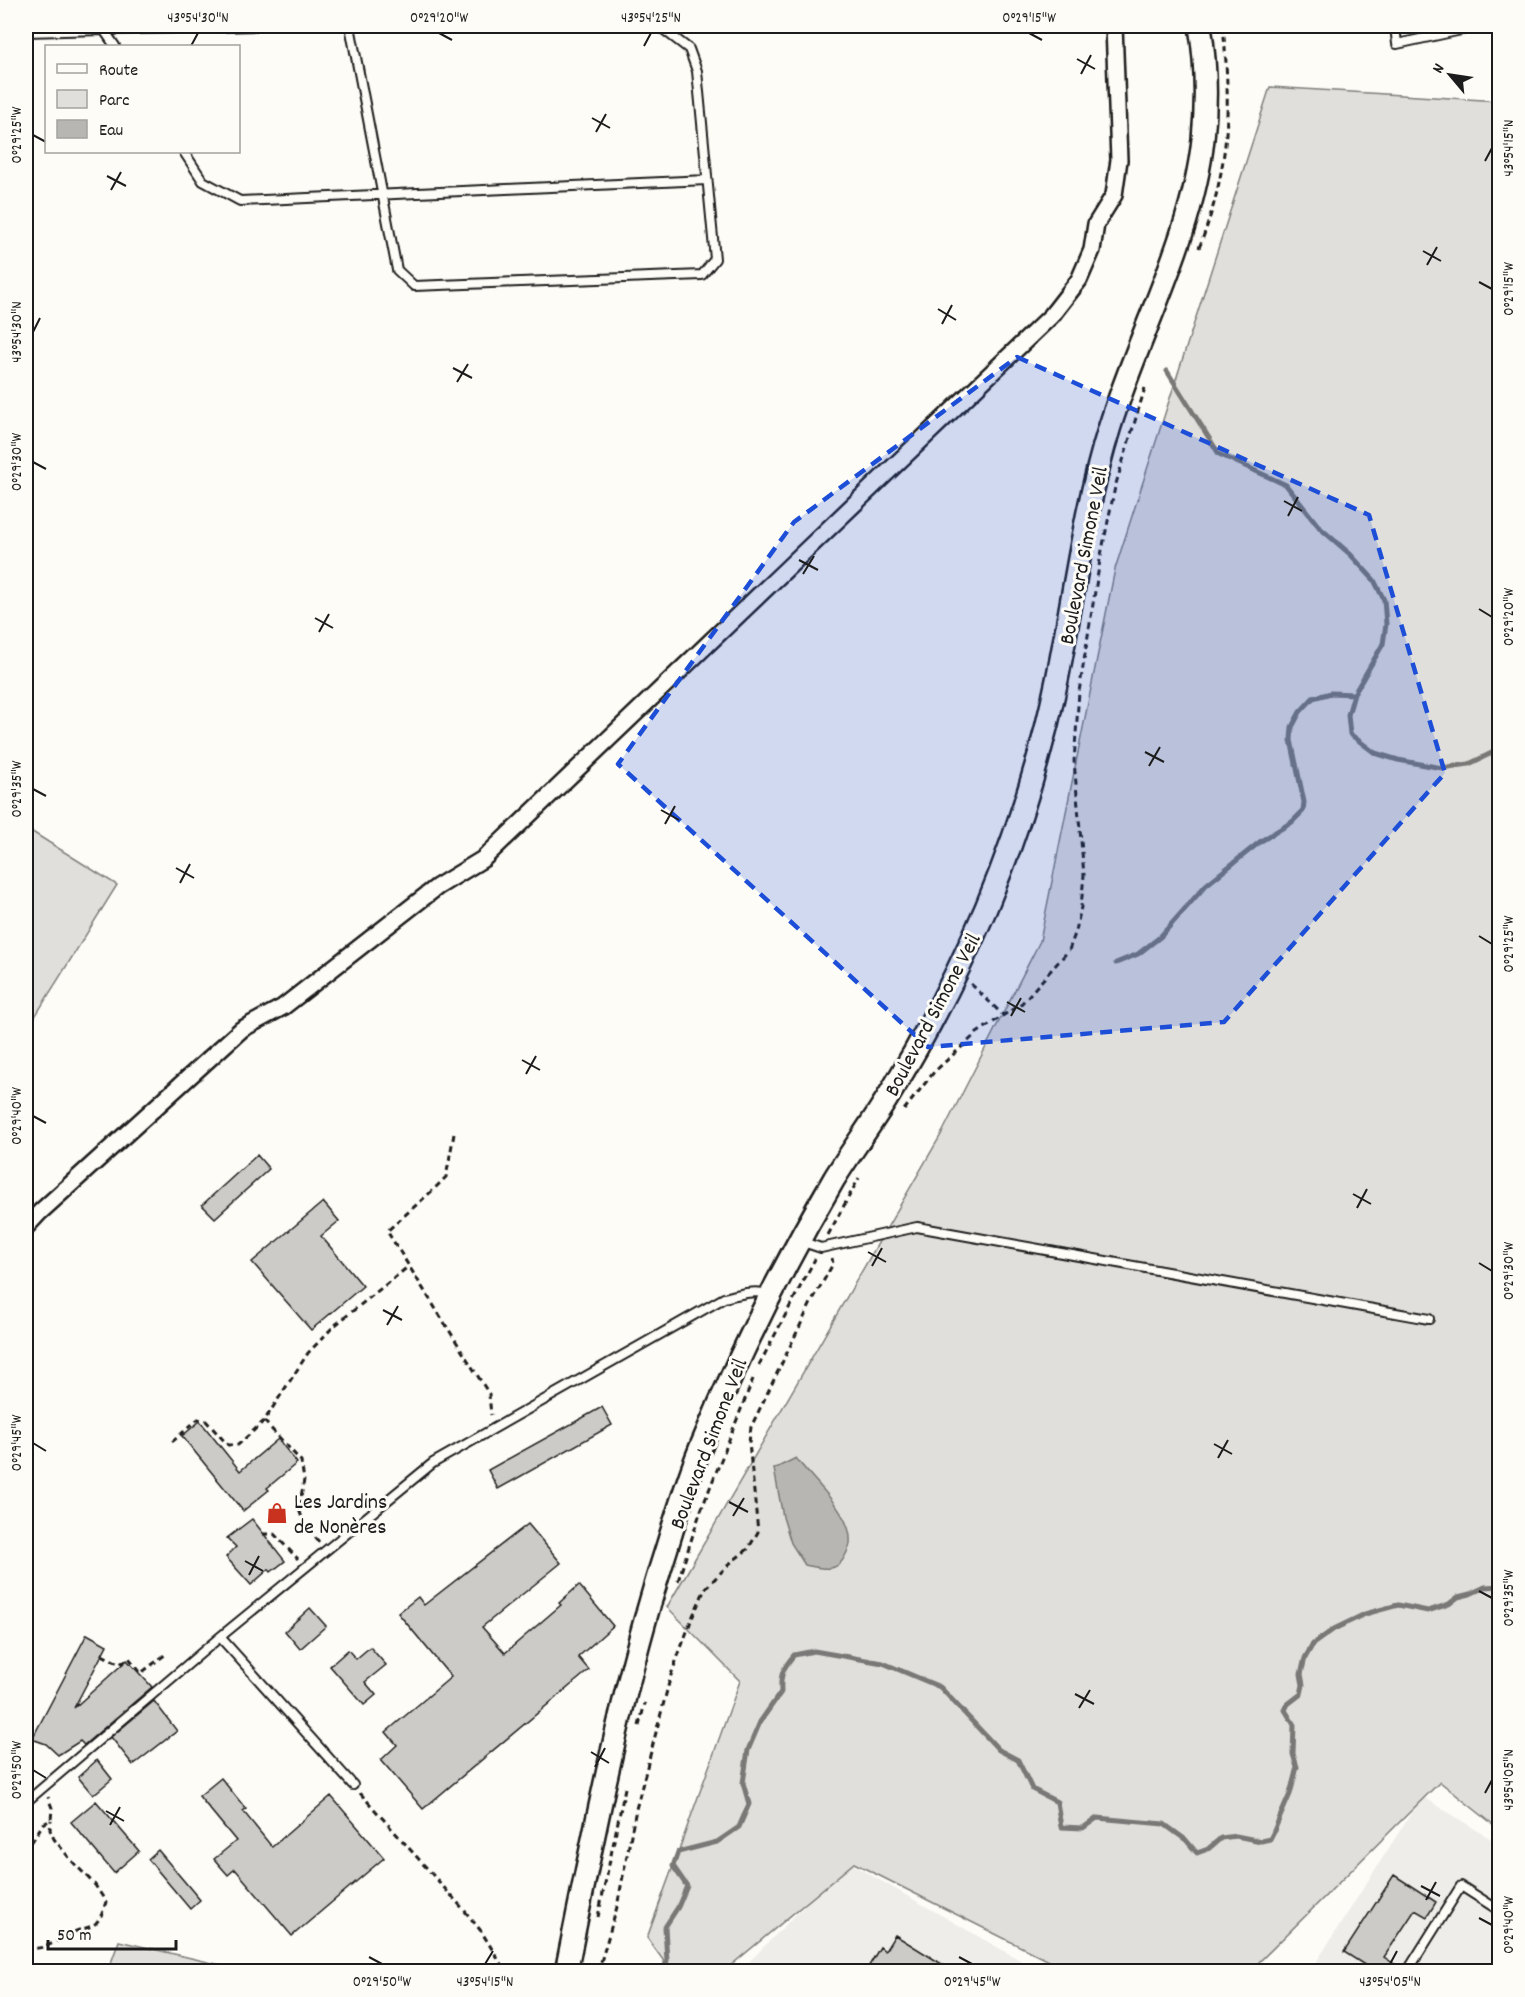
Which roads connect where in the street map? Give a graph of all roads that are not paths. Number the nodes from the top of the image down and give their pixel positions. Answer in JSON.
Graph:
{"nodes":[{"id":1,"x":256,"y":26,"type":"edge"},
{"id":2,"x":350,"y":26,"type":"edge"},
{"id":3,"x":659,"y":26,"type":"edge"},
{"id":4,"x":1114,"y":26,"type":"edge"},
{"id":5,"x":1200,"y":26,"type":"edge"},
{"id":6,"x":1395,"y":26,"type":"edge"},
{"id":7,"x":1480,"y":26,"type":"edge"},
{"id":8,"x":104,"y":30,"type":"junction"},
{"id":9,"x":26,"y":32,"type":"edge"},
{"id":10,"x":114,"y":45,"type":"edge"},
{"id":11,"x":185,"y":153,"type":"edge"},
{"id":12,"x":707,"y":180,"type":"junction"},
{"id":13,"x":382,"y":195,"type":"junction"},
{"id":14,"x":26,"y":1227,"type":"edge"},
{"id":15,"x":798,"y":1241,"type":"junction"},
{"id":16,"x":770,"y":1295,"type":"junction"},
{"id":17,"x":1429,"y":1319,"type":"dead end"},
{"id":18,"x":220,"y":1637,"type":"junction"},
{"id":19,"x":353,"y":1785,"type":"road end"},
{"id":20,"x":26,"y":1802,"type":"edge"},
{"id":21,"x":1500,"y":1911,"type":"edge"},
{"id":22,"x":566,"y":1971,"type":"edge"},
{"id":23,"x":1407,"y":1971,"type":"edge"}],
"edges":[{"from":1,"to":8,"type":"lane"},
{"from":2,"to":13,"type":"lane"},
{"from":3,"to":12,"type":"lane"},
{"from":4,"to":14,"type":"street"},
{"from":5,"to":15,"type":"main road","name":"Boulevard Simone Veil"},
{"from":6,"to":7,"type":"lane"},
{"from":8,"to":9,"type":"lane"},
{"from":8,"to":10,"type":"lane"},
{"from":11,"to":13,"type":"lane"},
{"from":12,"to":13,"type":"lane"},
{"from":12,"to":13,"type":"lane"},
{"from":15,"to":16,"type":"main road","name":"Boulevard Simone Veil"},
{"from":15,"to":17,"type":"lane"},
{"from":16,"to":18,"type":"lane"},
{"from":16,"to":22,"type":"main road","name":"Boulevard Simone Veil"},
{"from":18,"to":19,"type":"lane"},
{"from":18,"to":20,"type":"lane"},
{"from":21,"to":23,"type":"lane"}]}
